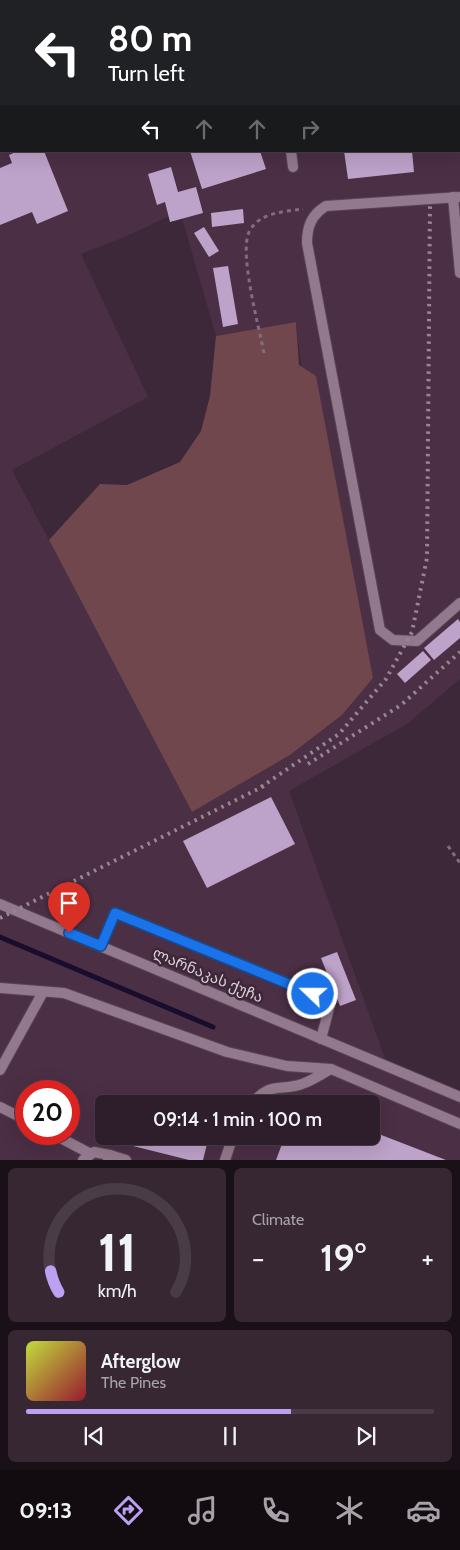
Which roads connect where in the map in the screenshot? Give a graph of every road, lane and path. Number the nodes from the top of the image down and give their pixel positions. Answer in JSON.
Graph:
{"nodes":[{"id":1,"x":291,"y":152,"type":"edge"},
{"id":2,"x":293,"y":167,"type":"dead end"},
{"id":3,"x":456,"y":197,"type":"edge"},
{"id":4,"x":326,"y":206,"type":"junction"},
{"id":5,"x":460,"y":273,"type":"edge"},
{"id":6,"x":264,"y":353,"type":"dead end"},
{"id":7,"x":460,"y":603,"type":"edge"},
{"id":8,"x":448,"y":846,"type":"dead end"},
{"id":9,"x":460,"y":863,"type":"edge"},
{"id":10,"x":0,"y":904,"type":"edge"},
{"id":11,"x":101,"y":946,"type":"junction"},
{"id":12,"x":0,"y":988,"type":"edge"},
{"id":13,"x":43,"y":992,"type":"junction"},
{"id":14,"x":321,"y":1039,"type":"junction"},
{"id":15,"x":331,"y":1069,"type":"junction"},
{"id":16,"x":0,"y":1070,"type":"edge"},
{"id":17,"x":259,"y":1095,"type":"edge"},
{"id":18,"x":460,"y":1098,"type":"edge"},
{"id":19,"x":0,"y":1106,"type":"edge"},
{"id":20,"x":15,"y":1114,"type":"edge"},
{"id":21,"x":460,"y":1124,"type":"edge"},
{"id":22,"x":69,"y":1145,"type":"edge"},
{"id":23,"x":229,"y":1145,"type":"edge"},
{"id":24,"x":86,"y":1157,"type":"edge"},
{"id":25,"x":109,"y":1158,"type":"edge"},
{"id":26,"x":126,"y":1160,"type":"edge"},
{"id":27,"x":225,"y":1160,"type":"edge"}],
"edges":[{"from":1,"to":2,"type":"lane"},
{"from":3,"to":4,"type":"lane"},
{"from":3,"to":5,"type":"lane"},
{"from":4,"to":6,"type":"path"},
{"from":4,"to":7,"type":"lane"},
{"from":8,"to":9,"type":"path"},
{"from":10,"to":11,"type":"lane","name":"ლარნაკას ქუჩა"},
{"from":11,"to":14,"type":"lane","name":"ლარნაკას ქუჩა"},
{"from":11,"to":14,"type":"lane"},
{"from":12,"to":13,"type":"lane"},
{"from":13,"to":15,"type":"lane"},
{"from":13,"to":16,"type":"lane"},
{"from":14,"to":18,"type":"lane","name":"ლარნაკას ქუჩა"},
{"from":15,"to":17,"type":"lane"},
{"from":15,"to":21,"type":"lane"},
{"from":19,"to":20,"type":"lane"},
{"from":22,"to":24,"type":"lane"},
{"from":23,"to":27,"type":"lane"},
{"from":24,"to":25,"type":"lane"},
{"from":25,"to":26,"type":"lane"}]}
